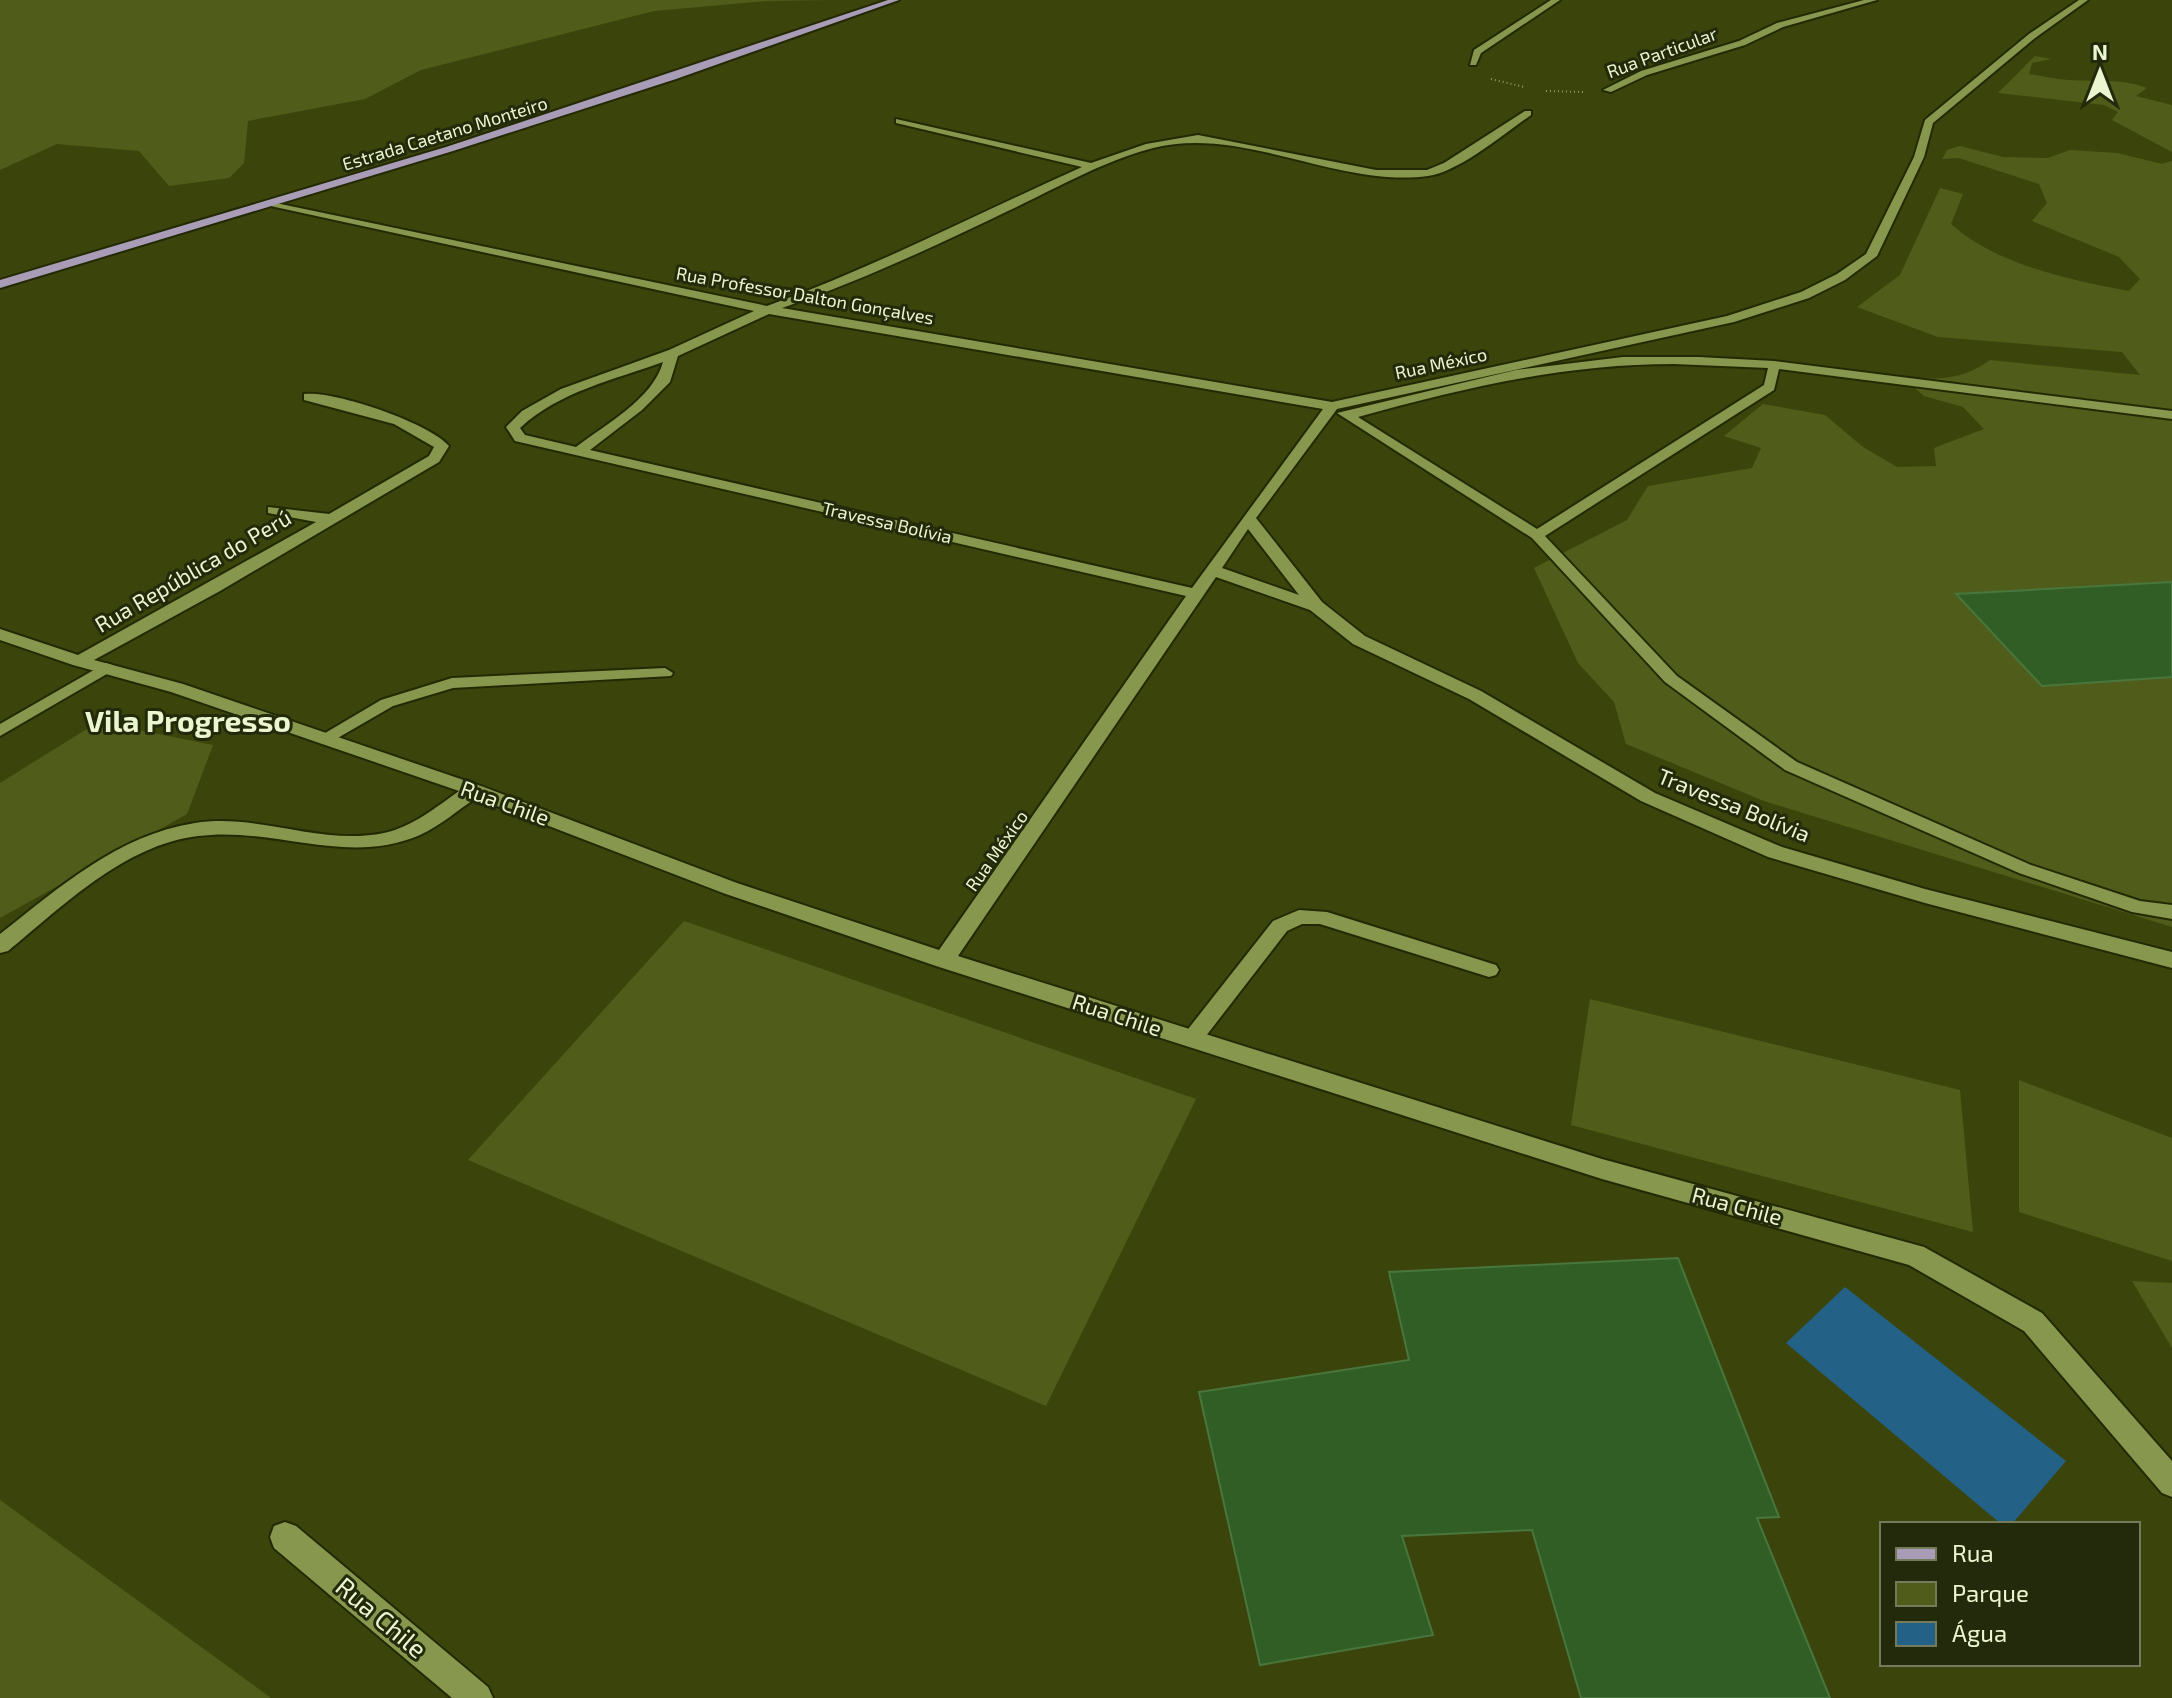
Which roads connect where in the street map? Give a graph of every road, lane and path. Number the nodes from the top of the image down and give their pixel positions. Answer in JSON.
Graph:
{"nodes":[{"id":1,"x":858,"y":0,"type":"edge"},
{"id":2,"x":895,"y":0,"type":"edge"},
{"id":3,"x":1556,"y":0,"type":"edge"},
{"id":4,"x":1873,"y":0,"type":"edge"},
{"id":5,"x":2084,"y":0,"type":"edge"},
{"id":6,"x":1473,"y":63,"type":"joint"},
{"id":7,"x":1530,"y":88,"type":"dead end"},
{"id":8,"x":1608,"y":90,"type":"joint"},
{"id":9,"x":1542,"y":91,"type":"dead end"},
{"id":10,"x":1528,"y":113,"type":"dead end"},
{"id":11,"x":899,"y":121,"type":"dead end"},
{"id":12,"x":1094,"y":167,"type":"junction"},
{"id":13,"x":299,"y":183,"type":"dead end"},
{"id":14,"x":275,"y":204,"type":"junction"},
{"id":15,"x":0,"y":284,"type":"edge"},
{"id":16,"x":764,"y":309,"type":"junction"},
{"id":17,"x":672,"y":354,"type":"junction"},
{"id":18,"x":1774,"y":365,"type":"junction"},
{"id":19,"x":309,"y":397,"type":"dead end"},
{"id":20,"x":1332,"y":406,"type":"junction"},
{"id":21,"x":2172,"y":415,"type":"edge"},
{"id":22,"x":1347,"y":416,"type":"junction"},
{"id":23,"x":578,"y":452,"type":"junction"},
{"id":24,"x":273,"y":510,"type":"dead end"},
{"id":25,"x":1248,"y":518,"type":"junction"},
{"id":26,"x":329,"y":519,"type":"junction"},
{"id":27,"x":1537,"y":535,"type":"junction"},
{"id":28,"x":1214,"y":571,"type":"junction"},
{"id":29,"x":1197,"y":594,"type":"junction"},
{"id":30,"x":1316,"y":606,"type":"junction"},
{"id":31,"x":0,"y":634,"type":"edge"},
{"id":32,"x":79,"y":661,"type":"junction"},
{"id":33,"x":106,"y":668,"type":"junction"},
{"id":34,"x":665,"y":673,"type":"dead end"},
{"id":35,"x":0,"y":731,"type":"edge"},
{"id":36,"x":323,"y":739,"type":"junction"},
{"id":37,"x":474,"y":790,"type":"junction"},
{"id":38,"x":2172,"y":912,"type":"edge"},
{"id":39,"x":0,"y":945,"type":"edge"},
{"id":40,"x":944,"y":960,"type":"junction"},
{"id":41,"x":2172,"y":960,"type":"edge"},
{"id":42,"x":1489,"y":970,"type":"dead end"},
{"id":43,"x":1192,"y":1039,"type":"junction"},
{"id":44,"x":2172,"y":1483,"type":"edge"},
{"id":45,"x":285,"y":1537,"type":"dead end"},
{"id":46,"x":477,"y":1698,"type":"edge"}],
"edges":[{"from":1,"to":13,"type":"main road","name":"Estrada Caetano Monteiro"},
{"from":2,"to":14,"type":"main road","name":"Estrada Caetano Monteiro"},
{"from":3,"to":6,"type":"street"},
{"from":4,"to":8,"type":"street","name":"Rua Particular"},
{"from":5,"to":20,"type":"street","name":"Rua México"},
{"from":6,"to":7,"type":"path"},
{"from":8,"to":9,"type":"path","name":"Rua Particular"},
{"from":10,"to":12,"type":"street","name":"Travessa Bolívia"},
{"from":11,"to":12,"type":"street"},
{"from":12,"to":16,"type":"street","name":"Travessa Bolívia"},
{"from":14,"to":15,"type":"main road","name":"Estrada Caetano Monteiro"},
{"from":14,"to":16,"type":"street","name":"Rua Professor Dalton Gonçalves"},
{"from":16,"to":17,"type":"street","name":"Travessa Bolívia"},
{"from":16,"to":20,"type":"street","name":"Rua Professor Dalton Gonçalves"},
{"from":17,"to":23,"type":"street"},
{"from":17,"to":23,"type":"street","name":"Travessa Bolívia"},
{"from":18,"to":21,"type":"lane"},
{"from":18,"to":22,"type":"lane"},
{"from":18,"to":27,"type":"lane"},
{"from":19,"to":26,"type":"street","name":"Rua República do Perú"},
{"from":20,"to":22,"type":"lane"},
{"from":20,"to":25,"type":"street","name":"Rua México"},
{"from":22,"to":27,"type":"lane"},
{"from":23,"to":29,"type":"street","name":"Travessa Bolívia"},
{"from":24,"to":26,"type":"street","name":"Rua República do Perú"},
{"from":25,"to":28,"type":"street","name":"Rua México"},
{"from":25,"to":30,"type":"street","name":"Travessa Bolívia"},
{"from":26,"to":32,"type":"street","name":"Rua República do Perú"},
{"from":27,"to":38,"type":"lane"},
{"from":28,"to":29,"type":"street","name":"Rua México"},
{"from":28,"to":30,"type":"street","name":"Travessa Bolívia"},
{"from":29,"to":40,"type":"street","name":"Rua México"},
{"from":30,"to":41,"type":"street","name":"Travessa Bolívia"},
{"from":31,"to":32,"type":"street","name":"Rua Chile"},
{"from":32,"to":33,"type":"street","name":"Rua Chile"},
{"from":33,"to":35,"type":"lane"},
{"from":33,"to":36,"type":"street","name":"Rua Chile"},
{"from":34,"to":36,"type":"lane"},
{"from":36,"to":37,"type":"street","name":"Rua Chile"},
{"from":37,"to":39,"type":"street"},
{"from":37,"to":40,"type":"street","name":"Rua Chile"},
{"from":40,"to":43,"type":"street","name":"Rua Chile"},
{"from":42,"to":43,"type":"lane"},
{"from":43,"to":44,"type":"street","name":"Rua Chile"},
{"from":45,"to":46,"type":"street","name":"Rua Chile"}]}
